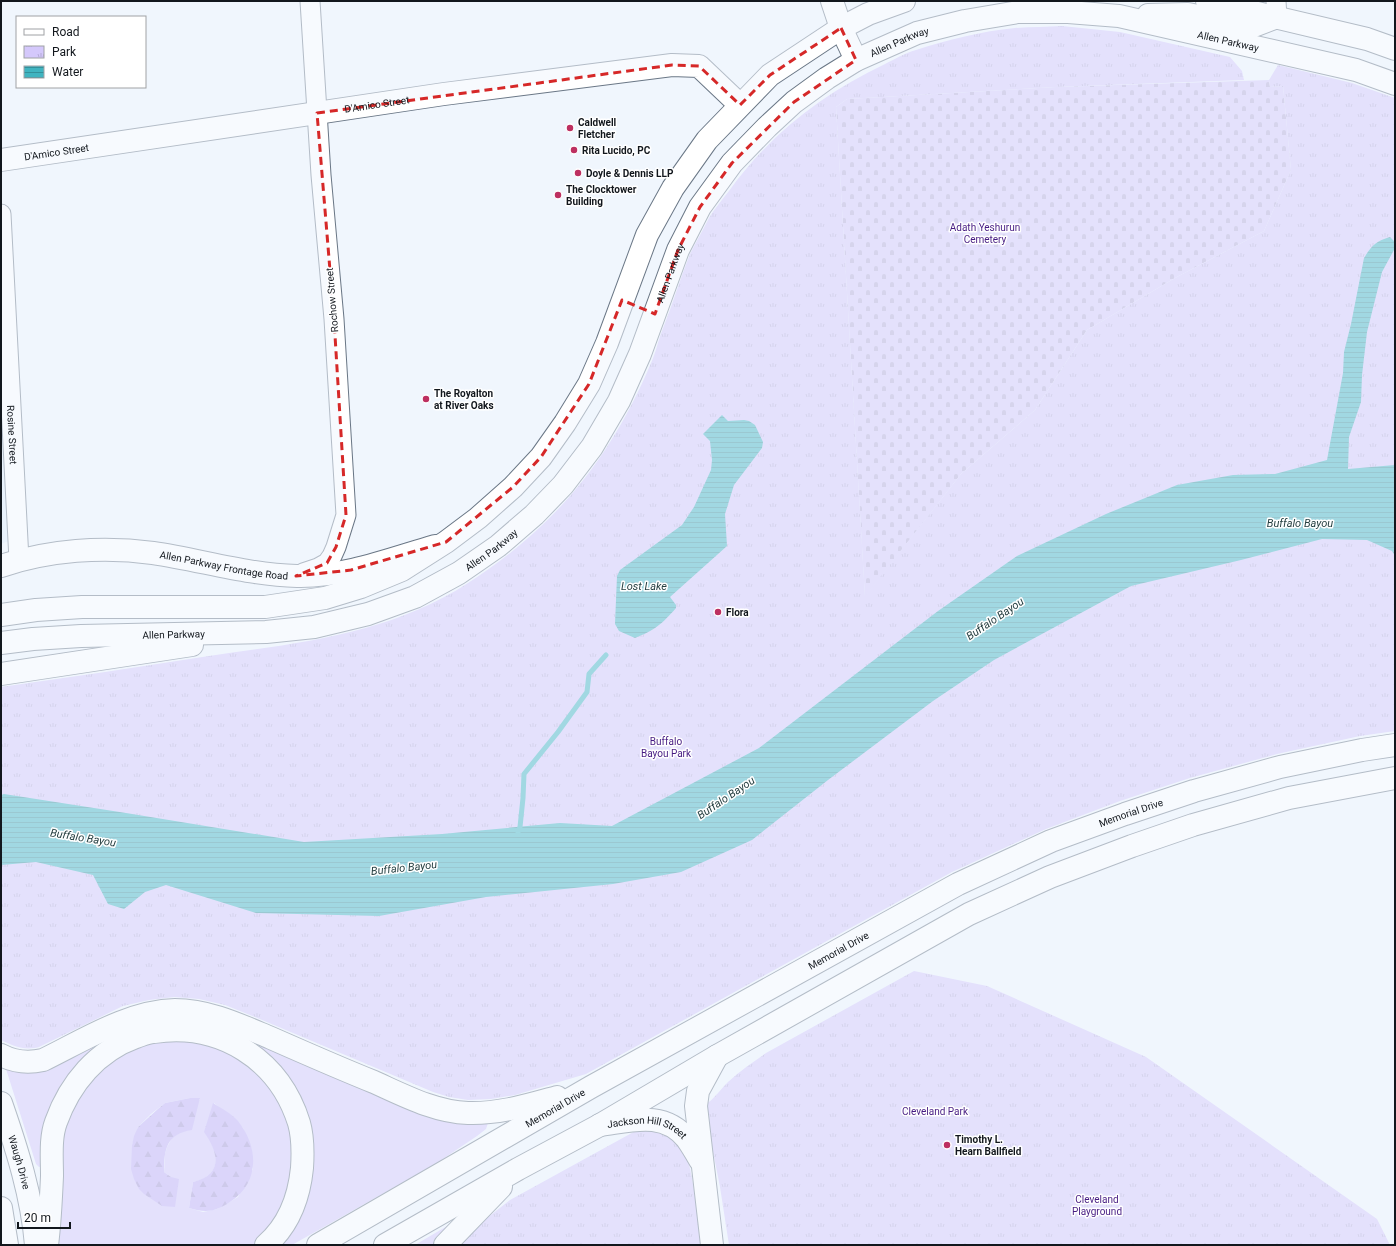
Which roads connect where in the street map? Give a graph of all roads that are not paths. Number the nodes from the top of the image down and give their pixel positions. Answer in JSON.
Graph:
{"nodes":[{"id":1,"x":310,"y":1,"type":"edge"},
{"id":2,"x":832,"y":1,"type":"edge"},
{"id":3,"x":904,"y":1,"type":"edge"},
{"id":4,"x":1207,"y":1,"type":"edge"},
{"id":5,"x":1277,"y":9,"type":"edge"},
{"id":6,"x":1119,"y":16,"type":"junction"},
{"id":7,"x":841,"y":28,"type":"junction"},
{"id":8,"x":1395,"y":49,"type":"edge"},
{"id":9,"x":856,"y":60,"type":"junction"},
{"id":10,"x":1395,"y":84,"type":"edge"},
{"id":11,"x":740,"y":105,"type":"junction"},
{"id":12,"x":317,"y":113,"type":"junction"},
{"id":13,"x":1,"y":160,"type":"edge"},
{"id":14,"x":1,"y":214,"type":"edge"},
{"id":15,"x":622,"y":300,"type":"junction"},
{"id":16,"x":655,"y":314,"type":"junction"},
{"id":17,"x":446,"y":542,"type":"junction"},
{"id":18,"x":10,"y":563,"type":"edge"},
{"id":19,"x":296,"y":576,"type":"junction"},
{"id":20,"x":1,"y":615,"type":"edge"},
{"id":21,"x":314,"y":627,"type":"junction"},
{"id":22,"x":1,"y":643,"type":"edge"},
{"id":23,"x":1,"y":674,"type":"edge"},
{"id":24,"x":1395,"y":745,"type":"edge"},
{"id":25,"x":1395,"y":778,"type":"edge"},
{"id":26,"x":1,"y":1055,"type":"edge"},
{"id":27,"x":717,"y":1056,"type":"junction"},
{"id":28,"x":591,"y":1087,"type":"junction"},
{"id":29,"x":1,"y":1104,"type":"edge"},
{"id":30,"x":600,"y":1126,"type":"junction"},
{"id":31,"x":702,"y":1163,"type":"junction"},
{"id":32,"x":518,"y":1169,"type":"junction"},
{"id":33,"x":1,"y":1208,"type":"edge"},
{"id":34,"x":7,"y":1245,"type":"edge"},
{"id":35,"x":36,"y":1245,"type":"edge"},
{"id":36,"x":47,"y":1245,"type":"edge"},
{"id":37,"x":266,"y":1245,"type":"edge"},
{"id":38,"x":318,"y":1245,"type":"edge"},
{"id":39,"x":385,"y":1245,"type":"edge"},
{"id":40,"x":445,"y":1245,"type":"edge"},
{"id":41,"x":712,"y":1245,"type":"edge"}],
"edges":[{"from":1,"to":12,"type":"street","name":"Rochow Street"},
{"from":2,"to":7,"type":"main road"},
{"from":3,"to":7,"type":"main road"},
{"from":4,"to":5,"type":"main road"},
{"from":5,"to":6,"type":"main road"},
{"from":5,"to":8,"type":"main road"},
{"from":6,"to":9,"type":"main road","name":"Allen Parkway"},
{"from":6,"to":10,"type":"main road","name":"Allen Parkway"},
{"from":7,"to":9,"type":"main road"},
{"from":7,"to":11,"type":"main road"},
{"from":9,"to":16,"type":"main road","name":"Allen Parkway"},
{"from":11,"to":12,"type":"main road","name":"D'Amico Street"},
{"from":11,"to":15,"type":"main road"},
{"from":12,"to":13,"type":"main road","name":"D'Amico Street"},
{"from":12,"to":19,"type":"street","name":"Rochow Street"},
{"from":14,"to":18,"type":"street","name":"Rosine Street"},
{"from":15,"to":16,"type":"main road"},
{"from":15,"to":17,"type":"main road"},
{"from":16,"to":21,"type":"main road","name":"Allen Parkway"},
{"from":17,"to":19,"type":"main road","name":"Allen Parkway Frontage Road"},
{"from":17,"to":20,"type":"main road"},
{"from":18,"to":19,"type":"main road","name":"Allen Parkway Frontage Road"},
{"from":21,"to":22,"type":"main road","name":"Allen Parkway"},
{"from":21,"to":23,"type":"main road"},
{"from":24,"to":28,"type":"main road","name":"Memorial Drive"},
{"from":25,"to":27,"type":"main road"},
{"from":26,"to":28,"type":"main road"},
{"from":27,"to":30,"type":"main road"},
{"from":27,"to":31,"type":"main road","name":"Jackson Hill Street"},
{"from":28,"to":38,"type":"main road","name":"Memorial Drive"},
{"from":29,"to":35,"type":"main road","name":"Waugh Drive"},
{"from":30,"to":31,"type":"main road","name":"Jackson Hill Street"},
{"from":30,"to":32,"type":"main road"},
{"from":31,"to":41,"type":"main road","name":"Jackson Hill Street"},
{"from":32,"to":39,"type":"main road"},
{"from":32,"to":40,"type":"main road"},
{"from":33,"to":34,"type":"main road"},
{"from":36,"to":37,"type":"main road"}]}
